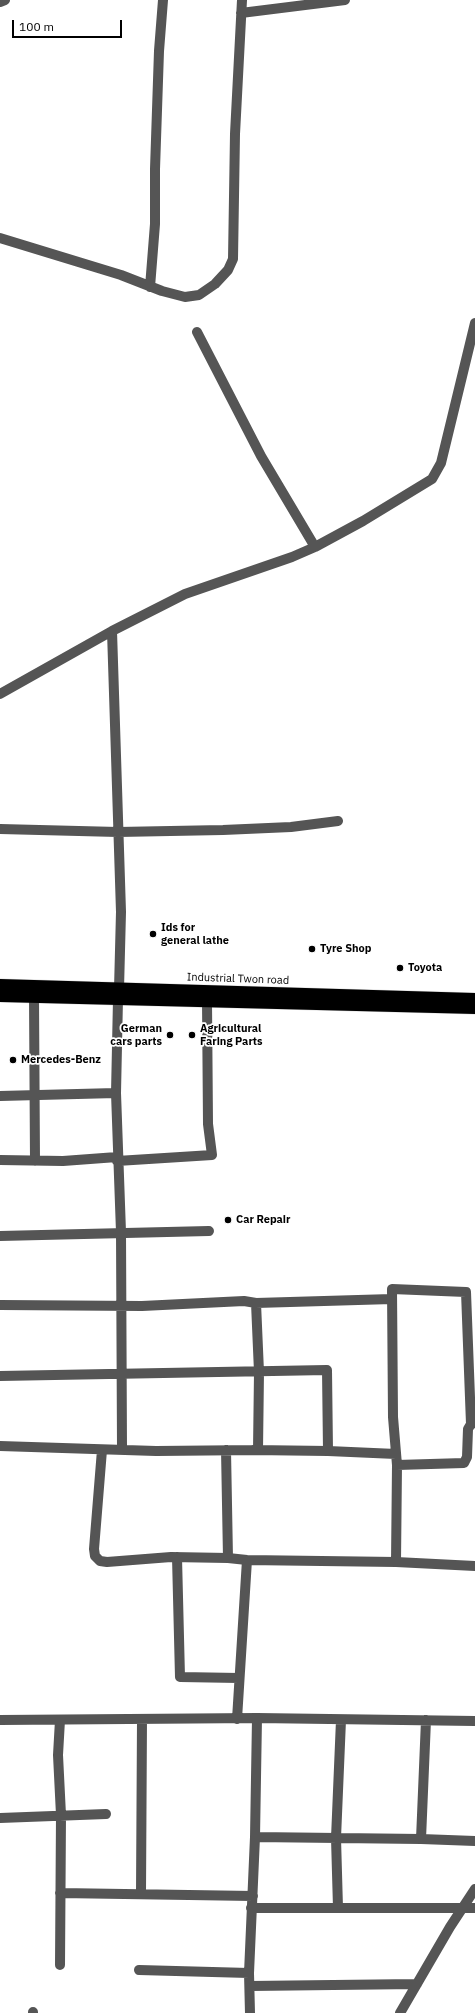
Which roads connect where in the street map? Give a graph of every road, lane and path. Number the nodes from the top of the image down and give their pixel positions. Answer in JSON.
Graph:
{"nodes":[{"id":1,"x":5,"y":0,"type":"edge"},
{"id":2,"x":164,"y":0,"type":"edge"},
{"id":3,"x":242,"y":0,"type":"edge"},
{"id":4,"x":345,"y":0,"type":"edge"},
{"id":5,"x":323,"y":1,"type":"edge"},
{"id":6,"x":0,"y":2,"type":"edge"},
{"id":7,"x":241,"y":13,"type":"junction"},
{"id":8,"x":0,"y":238,"type":"edge"},
{"id":9,"x":150,"y":287,"type":"junction"},
{"id":10,"x":475,"y":323,"type":"edge"},
{"id":11,"x":197,"y":332,"type":"dead end"},
{"id":12,"x":315,"y":547,"type":"junction"},
{"id":13,"x":112,"y":631,"type":"junction"},
{"id":14,"x":0,"y":694,"type":"edge"},
{"id":15,"x":338,"y":821,"type":"dead end"},
{"id":16,"x":0,"y":829,"type":"edge"},
{"id":17,"x":118,"y":832,"type":"junction"},
{"id":18,"x":0,"y":985,"type":"edge"},
{"id":19,"x":119,"y":994,"type":"junction"},
{"id":20,"x":0,"y":996,"type":"edge"},
{"id":21,"x":34,"y":996,"type":"junction"},
{"id":22,"x":475,"y":999,"type":"edge"},
{"id":23,"x":207,"y":1001,"type":"junction"},
{"id":24,"x":475,"y":1008,"type":"edge"},
{"id":25,"x":116,"y":1093,"type":"junction"},
{"id":26,"x":35,"y":1095,"type":"junction"},
{"id":27,"x":0,"y":1096,"type":"edge"},
{"id":28,"x":117,"y":1159,"type":"junction"},
{"id":29,"x":0,"y":1160,"type":"edge"},
{"id":30,"x":35,"y":1161,"type":"junction"},
{"id":31,"x":209,"y":1231,"type":"dead end"},
{"id":32,"x":120,"y":1232,"type":"junction"},
{"id":33,"x":0,"y":1236,"type":"edge"},
{"id":34,"x":392,"y":1299,"type":"junction"},
{"id":35,"x":256,"y":1303,"type":"junction"},
{"id":36,"x":0,"y":1304,"type":"edge"},
{"id":37,"x":120,"y":1306,"type":"junction"},
{"id":38,"x":259,"y":1372,"type":"junction"},
{"id":39,"x":123,"y":1375,"type":"junction"},
{"id":40,"x":0,"y":1376,"type":"edge"},
{"id":41,"x":473,"y":1424,"type":"edge"},
{"id":42,"x":0,"y":1446,"type":"edge"},
{"id":43,"x":122,"y":1449,"type":"junction"},
{"id":44,"x":102,"y":1450,"type":"junction"},
{"id":45,"x":226,"y":1450,"type":"junction"},
{"id":46,"x":254,"y":1450,"type":"junction"},
{"id":47,"x":328,"y":1452,"type":"junction"},
{"id":48,"x":396,"y":1454,"type":"junction"},
{"id":49,"x":397,"y":1465,"type":"junction"},
{"id":50,"x":177,"y":1557,"type":"junction"},
{"id":51,"x":228,"y":1558,"type":"junction"},
{"id":52,"x":247,"y":1560,"type":"junction"},
{"id":53,"x":396,"y":1562,"type":"junction"},
{"id":54,"x":475,"y":1566,"type":"edge"},
{"id":55,"x":239,"y":1678,"type":"junction"},
{"id":56,"x":257,"y":1718,"type":"junction"},
{"id":57,"x":142,"y":1719,"type":"junction"},
{"id":58,"x":237,"y":1719,"type":"junction"},
{"id":59,"x":0,"y":1720,"type":"edge"},
{"id":60,"x":60,"y":1720,"type":"junction"},
{"id":61,"x":341,"y":1720,"type":"junction"},
{"id":62,"x":426,"y":1720,"type":"junction"},
{"id":63,"x":475,"y":1721,"type":"edge"},
{"id":64,"x":106,"y":1814,"type":"dead end"},
{"id":65,"x":61,"y":1815,"type":"junction"},
{"id":66,"x":0,"y":1818,"type":"edge"},
{"id":67,"x":255,"y":1837,"type":"junction"},
{"id":68,"x":336,"y":1838,"type":"junction"},
{"id":69,"x":422,"y":1839,"type":"junction"},
{"id":70,"x":475,"y":1841,"type":"edge"},
{"id":71,"x":475,"y":1889,"type":"edge"},
{"id":72,"x":60,"y":1893,"type":"junction"},
{"id":73,"x":140,"y":1893,"type":"junction"},
{"id":74,"x":253,"y":1896,"type":"junction"},
{"id":75,"x":252,"y":1908,"type":"junction"},
{"id":76,"x":338,"y":1908,"type":"junction"},
{"id":77,"x":462,"y":1908,"type":"junction"},
{"id":78,"x":475,"y":1908,"type":"edge"},
{"id":79,"x":60,"y":1965,"type":"dead end"},
{"id":80,"x":139,"y":1970,"type":"dead end"},
{"id":81,"x":249,"y":1973,"type":"junction"},
{"id":82,"x":416,"y":1984,"type":"junction"},
{"id":83,"x":250,"y":1986,"type":"junction"},
{"id":84,"x":250,"y":2013,"type":"edge"},
{"id":85,"x":400,"y":2013,"type":"edge"}],
"edges":[{"from":1,"to":6,"type":"street"},
{"from":2,"to":9,"type":"street"},
{"from":3,"to":7,"type":"street"},
{"from":4,"to":5,"type":"street"},
{"from":5,"to":7,"type":"street"},
{"from":7,"to":9,"type":"street"},
{"from":8,"to":9,"type":"street"},
{"from":10,"to":12,"type":"street"},
{"from":11,"to":12,"type":"street"},
{"from":12,"to":13,"type":"street"},
{"from":13,"to":14,"type":"street"},
{"from":13,"to":17,"type":"street"},
{"from":15,"to":17,"type":"street"},
{"from":16,"to":17,"type":"street"},
{"from":17,"to":19,"type":"street"},
{"from":18,"to":19,"type":"highway","name":"Industrial Twon road"},
{"from":19,"to":21,"type":"highway"},
{"from":19,"to":22,"type":"highway","name":"Industrial Twon road"},
{"from":19,"to":23,"type":"highway"},
{"from":19,"to":25,"type":"street"},
{"from":20,"to":21,"type":"highway"},
{"from":21,"to":26,"type":"street"},
{"from":23,"to":24,"type":"highway"},
{"from":23,"to":28,"type":"street"},
{"from":25,"to":26,"type":"street"},
{"from":25,"to":28,"type":"street"},
{"from":26,"to":27,"type":"street"},
{"from":26,"to":30,"type":"street"},
{"from":28,"to":30,"type":"street"},
{"from":28,"to":32,"type":"street"},
{"from":29,"to":30,"type":"street"},
{"from":31,"to":32,"type":"street"},
{"from":32,"to":33,"type":"street"},
{"from":32,"to":37,"type":"street"},
{"from":34,"to":35,"type":"street"},
{"from":34,"to":41,"type":"street"},
{"from":34,"to":48,"type":"street"},
{"from":35,"to":37,"type":"street"},
{"from":35,"to":38,"type":"street"},
{"from":36,"to":37,"type":"street"},
{"from":37,"to":39,"type":"street"},
{"from":38,"to":39,"type":"street"},
{"from":38,"to":46,"type":"street"},
{"from":38,"to":47,"type":"street"},
{"from":39,"to":40,"type":"street"},
{"from":39,"to":43,"type":"street"},
{"from":41,"to":49,"type":"street"},
{"from":42,"to":44,"type":"street"},
{"from":43,"to":44,"type":"street"},
{"from":43,"to":45,"type":"street"},
{"from":44,"to":50,"type":"street"},
{"from":45,"to":46,"type":"street"},
{"from":45,"to":51,"type":"street"},
{"from":46,"to":47,"type":"street"},
{"from":47,"to":48,"type":"street"},
{"from":48,"to":49,"type":"street"},
{"from":49,"to":53,"type":"street"},
{"from":50,"to":51,"type":"street"},
{"from":50,"to":55,"type":"street"},
{"from":51,"to":52,"type":"street"},
{"from":52,"to":53,"type":"street"},
{"from":52,"to":55,"type":"street"},
{"from":53,"to":54,"type":"street"},
{"from":55,"to":58,"type":"street"},
{"from":56,"to":58,"type":"street"},
{"from":56,"to":61,"type":"street"},
{"from":56,"to":67,"type":"street"},
{"from":57,"to":58,"type":"street"},
{"from":57,"to":60,"type":"street"},
{"from":57,"to":73,"type":"street"},
{"from":59,"to":60,"type":"street"},
{"from":60,"to":65,"type":"street"},
{"from":61,"to":62,"type":"street"},
{"from":61,"to":68,"type":"street"},
{"from":62,"to":63,"type":"street"},
{"from":62,"to":69,"type":"street"},
{"from":64,"to":65,"type":"street"},
{"from":65,"to":66,"type":"street"},
{"from":65,"to":72,"type":"street"},
{"from":67,"to":68,"type":"street"},
{"from":67,"to":74,"type":"street"},
{"from":68,"to":69,"type":"street"},
{"from":68,"to":76,"type":"street"},
{"from":69,"to":70,"type":"street"},
{"from":71,"to":77,"type":"street"},
{"from":72,"to":73,"type":"street"},
{"from":72,"to":79,"type":"street"},
{"from":73,"to":74,"type":"street"},
{"from":74,"to":75,"type":"street"},
{"from":75,"to":76,"type":"street"},
{"from":75,"to":81,"type":"street"},
{"from":76,"to":77,"type":"street"},
{"from":77,"to":78,"type":"street"},
{"from":77,"to":82,"type":"street"},
{"from":80,"to":81,"type":"street"},
{"from":81,"to":83,"type":"street"},
{"from":82,"to":83,"type":"street"},
{"from":82,"to":85,"type":"street"},
{"from":83,"to":84,"type":"street"}]}
